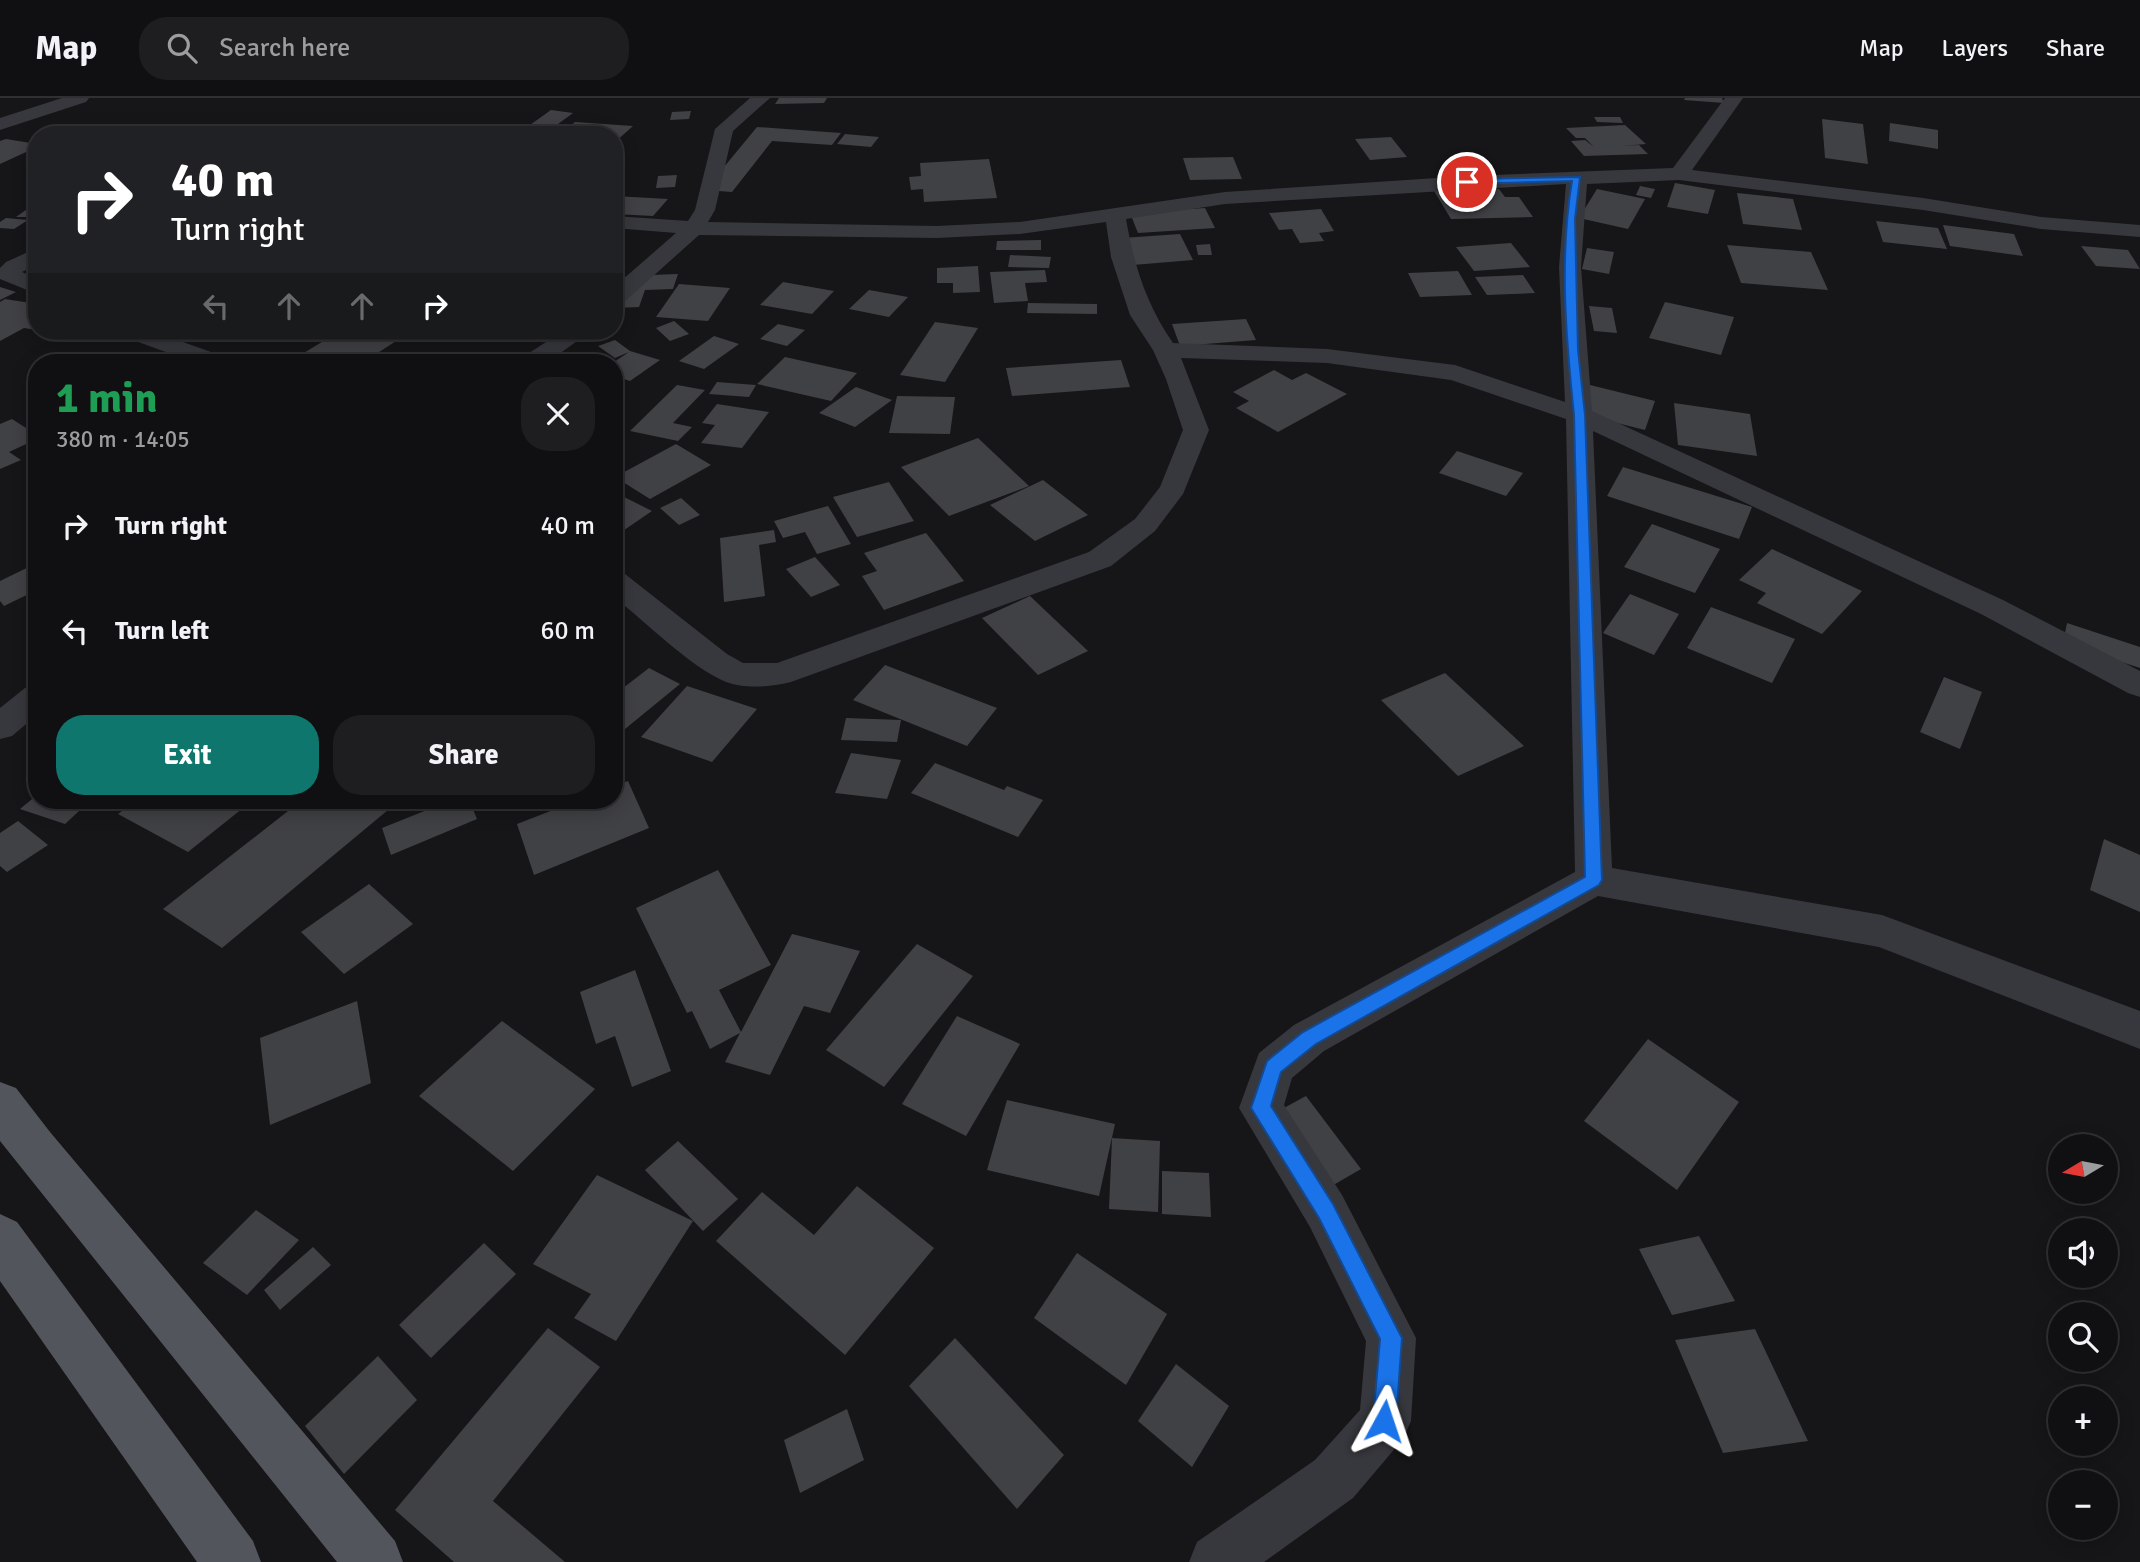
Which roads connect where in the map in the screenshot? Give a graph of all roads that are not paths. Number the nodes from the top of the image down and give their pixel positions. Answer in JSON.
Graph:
{"nodes":[{"id":1,"x":80,"y":98,"type":"edge"},
{"id":2,"x":761,"y":98,"type":"edge"},
{"id":3,"x":1734,"y":98,"type":"edge"},
{"id":4,"x":0,"y":124,"type":"edge"},
{"id":5,"x":1679,"y":174,"type":"junction"},
{"id":6,"x":1577,"y":179,"type":"junction"},
{"id":7,"x":1115,"y":214,"type":"junction"},
{"id":8,"x":623,"y":223,"type":"edge"},
{"id":9,"x":694,"y":228,"type":"junction"},
{"id":10,"x":2140,"y":231,"type":"edge"},
{"id":11,"x":28,"y":260,"type":"edge"},
{"id":12,"x":28,"y":283,"type":"edge"},
{"id":13,"x":623,"y":291,"type":"edge"},
{"id":14,"x":155,"y":340,"type":"edge"},
{"id":15,"x":565,"y":340,"type":"edge"},
{"id":16,"x":1165,"y":350,"type":"junction"},
{"id":17,"x":194,"y":354,"type":"edge"},
{"id":18,"x":544,"y":354,"type":"edge"},
{"id":19,"x":1579,"y":415,"type":"junction"},
{"id":20,"x":623,"y":588,"type":"edge"},
{"id":21,"x":2140,"y":685,"type":"edge"},
{"id":22,"x":28,"y":704,"type":"edge"},
{"id":23,"x":0,"y":727,"type":"edge"},
{"id":24,"x":1594,"y":880,"type":"junction"},
{"id":25,"x":2140,"y":1030,"type":"edge"},
{"id":26,"x":0,"y":1103,"type":"edge"},
{"id":27,"x":0,"y":1238,"type":"edge"},
{"id":28,"x":232,"y":1562,"type":"edge"},
{"id":29,"x":374,"y":1562,"type":"edge"},
{"id":30,"x":1217,"y":1562,"type":"edge"}],
"edges":[{"from":1,"to":4,"type":"street"},
{"from":2,"to":9,"type":"street"},
{"from":3,"to":5,"type":"street"},
{"from":5,"to":6,"type":"street"},
{"from":5,"to":10,"type":"street"},
{"from":6,"to":7,"type":"street"},
{"from":6,"to":19,"type":"street"},
{"from":7,"to":9,"type":"street"},
{"from":7,"to":16,"type":"street"},
{"from":8,"to":9,"type":"street"},
{"from":9,"to":13,"type":"street"},
{"from":11,"to":12,"type":"street"},
{"from":14,"to":17,"type":"street"},
{"from":15,"to":18,"type":"street"},
{"from":16,"to":19,"type":"street"},
{"from":16,"to":20,"type":"street"},
{"from":19,"to":21,"type":"street"},
{"from":19,"to":24,"type":"street"},
{"from":22,"to":23,"type":"street"},
{"from":24,"to":25,"type":"street"},
{"from":24,"to":30,"type":"street"},
{"from":26,"to":29,"type":"main road"},
{"from":27,"to":28,"type":"main road"}]}
